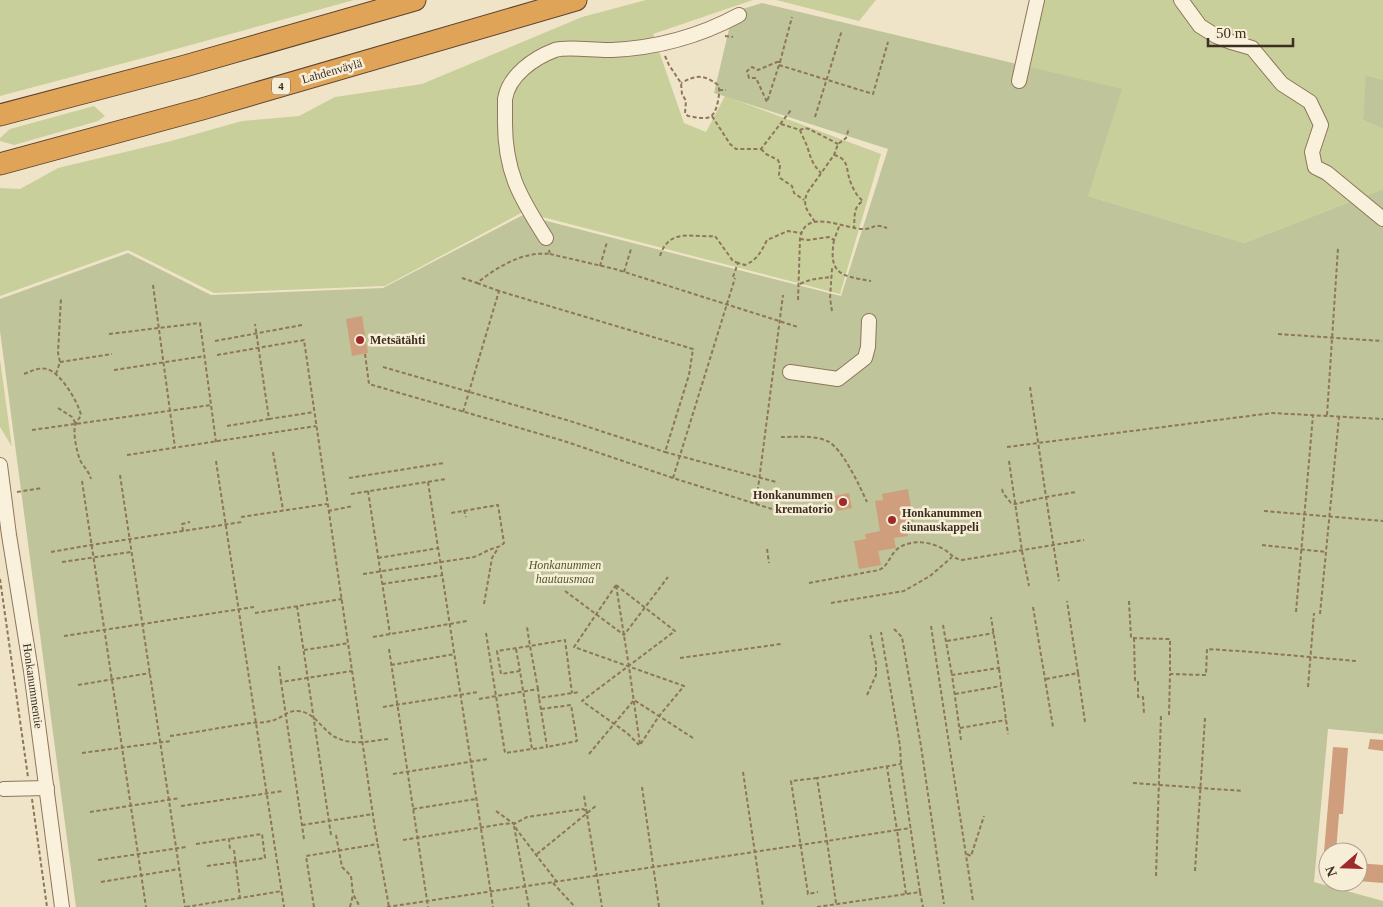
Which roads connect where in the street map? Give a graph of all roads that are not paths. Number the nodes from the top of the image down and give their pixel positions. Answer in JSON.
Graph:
{"nodes":[{"id":1,"x":415,"y":0,"type":"edge"},
{"id":2,"x":576,"y":0,"type":"edge"},
{"id":3,"x":1037,"y":0,"type":"edge"},
{"id":4,"x":1181,"y":0,"type":"edge"},
{"id":5,"x":739,"y":14,"type":"dead end"},
{"id":6,"x":1019,"y":81,"type":"dead end"},
{"id":7,"x":0,"y":116,"type":"edge"},
{"id":8,"x":0,"y":164,"type":"edge"},
{"id":9,"x":1383,"y":219,"type":"edge"},
{"id":10,"x":546,"y":238,"type":"road end"},
{"id":11,"x":869,"y":321,"type":"dead end"},
{"id":12,"x":790,"y":372,"type":"dead end"},
{"id":13,"x":0,"y":465,"type":"edge"},
{"id":14,"x":4,"y":536,"type":"edge"},
{"id":15,"x":47,"y":788,"type":"junction"},
{"id":16,"x":4,"y":789,"type":"dead end"},
{"id":17,"x":62,"y":907,"type":"edge"}],
"edges":[{"from":1,"to":7,"type":"highway"},
{"from":2,"to":8,"type":"highway","name":"Lahdenväylä","number":"4"},
{"from":3,"to":6,"type":"street"},
{"from":4,"to":9,"type":"street"},
{"from":5,"to":10,"type":"street"},
{"from":11,"to":12,"type":"street"},
{"from":13,"to":14,"type":"street","name":"Honkanummentie"},
{"from":14,"to":15,"type":"street","name":"Honkanummentie"},
{"from":15,"to":16,"type":"street"},
{"from":15,"to":17,"type":"street","name":"Honkanummentie"}]}
